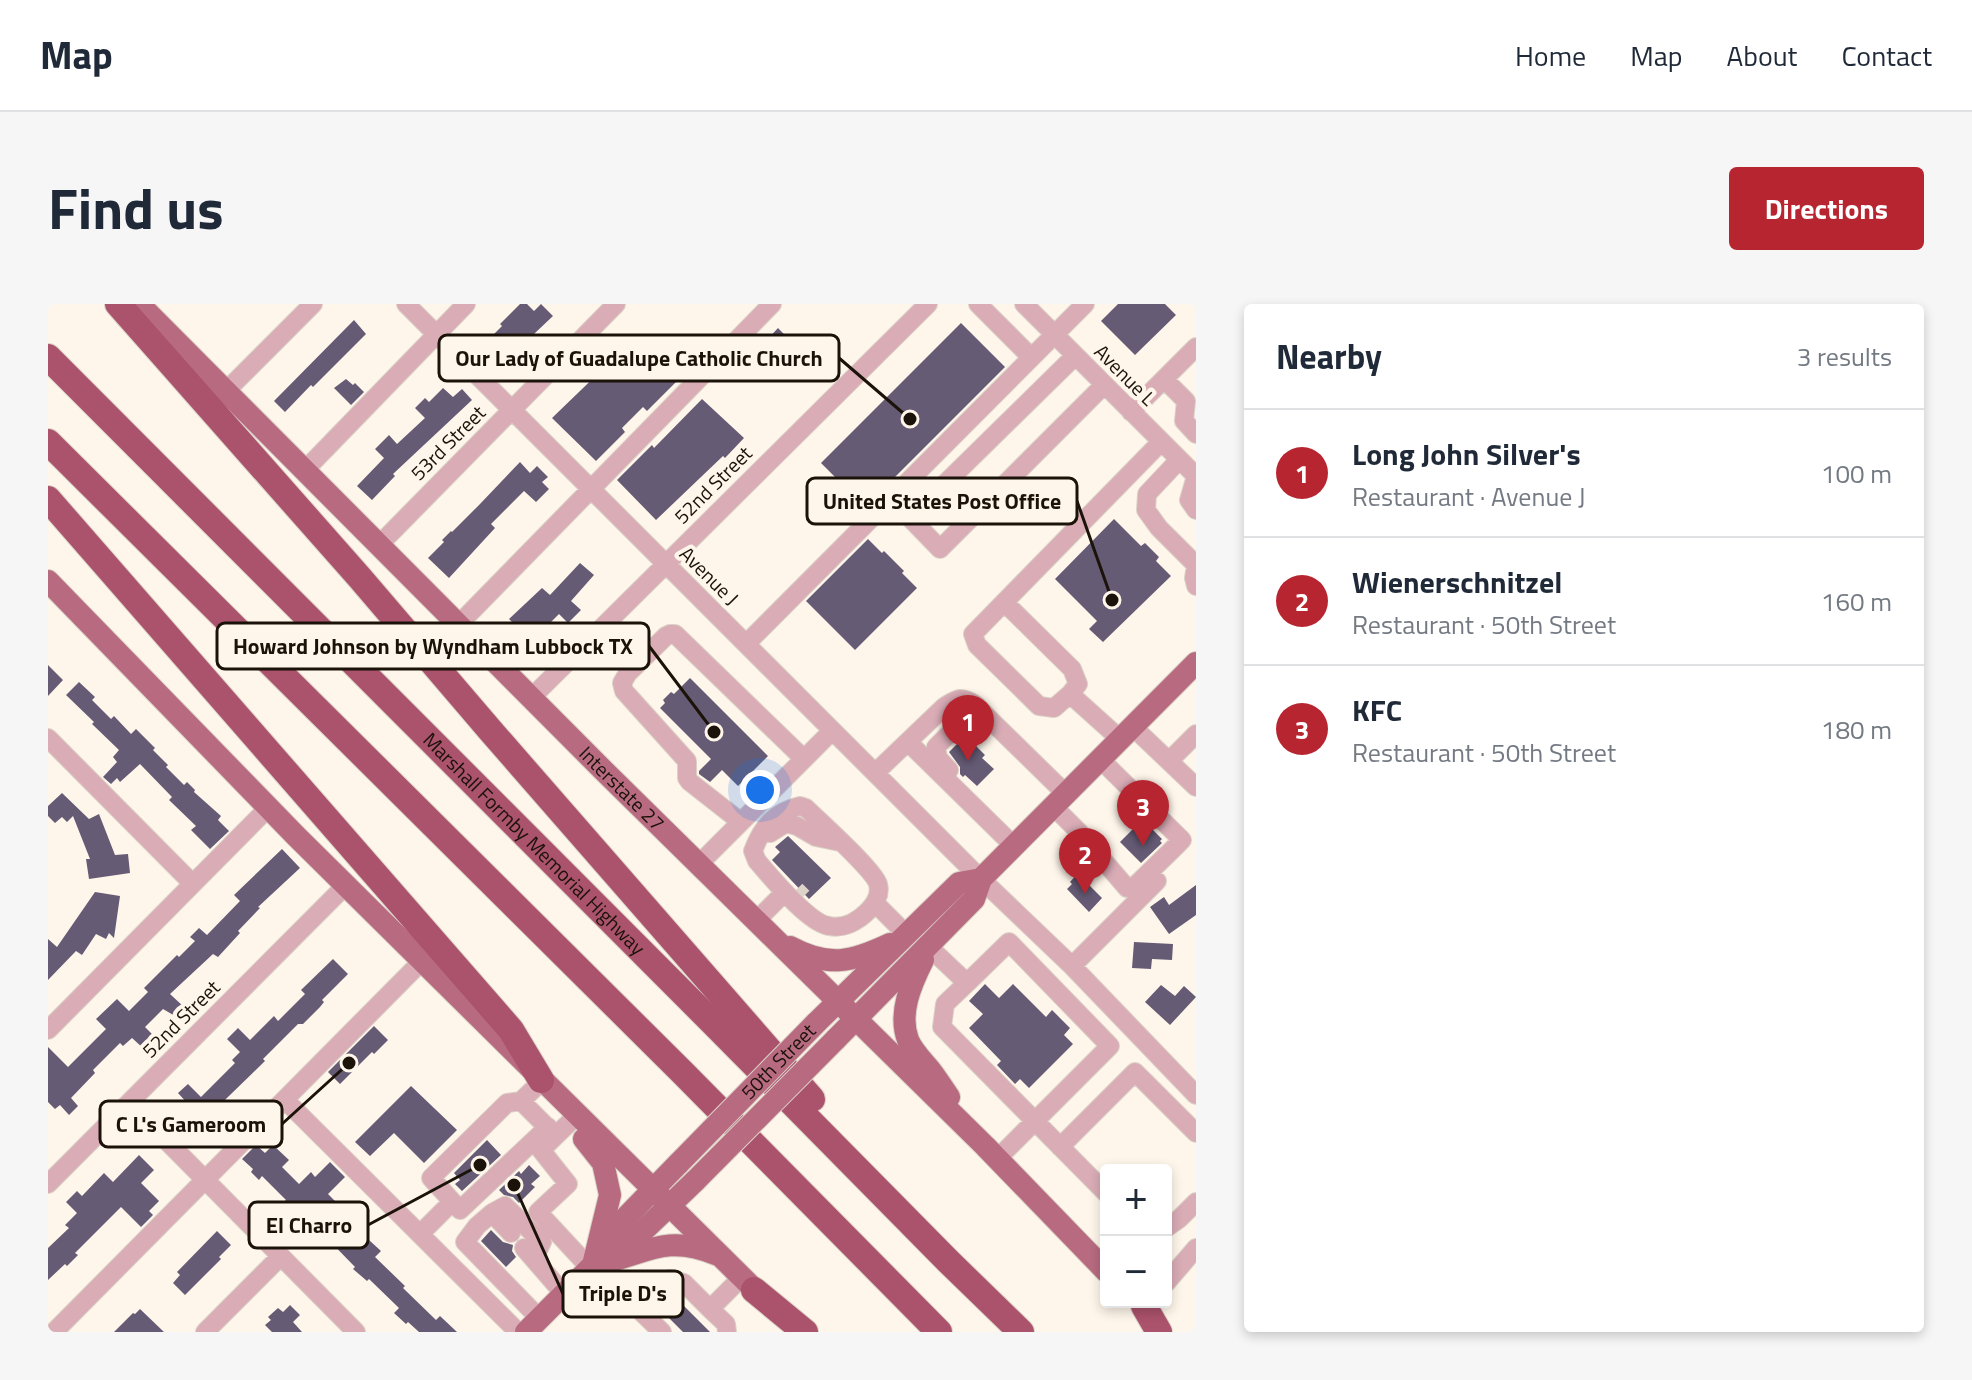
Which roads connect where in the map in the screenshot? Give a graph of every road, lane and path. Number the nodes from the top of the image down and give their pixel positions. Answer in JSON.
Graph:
{"nodes":[{"id":1,"x":118,"y":304,"type":"edge"},
{"id":2,"x":139,"y":304,"type":"edge"},
{"id":3,"x":313,"y":304,"type":"edge"},
{"id":4,"x":406,"y":304,"type":"edge"},
{"id":5,"x":466,"y":304,"type":"edge"},
{"id":6,"x":616,"y":304,"type":"edge"},
{"id":7,"x":772,"y":304,"type":"edge"},
{"id":8,"x":928,"y":304,"type":"edge"},
{"id":9,"x":978,"y":304,"type":"edge"},
{"id":10,"x":1024,"y":304,"type":"edge"},
{"id":11,"x":1085,"y":304,"type":"edge"},
{"id":12,"x":436,"y":334,"type":"junction"},
{"id":13,"x":1054,"y":335,"type":"junction"},
{"id":14,"x":1196,"y":347,"type":"edge"},
{"id":15,"x":1075,"y":356,"type":"junction"},
{"id":16,"x":48,"y":357,"type":"edge"},
{"id":17,"x":1031,"y":357,"type":"junction"},
{"id":18,"x":1164,"y":379,"type":"junction"},
{"id":19,"x":1104,"y":385,"type":"junction"},
{"id":20,"x":226,"y":391,"type":"junction"},
{"id":21,"x":1191,"y":396,"type":"edge"},
{"id":22,"x":512,"y":410,"type":"junction"},
{"id":23,"x":1131,"y":412,"type":"junction"},
{"id":24,"x":1196,"y":434,"type":"edge"},
{"id":25,"x":48,"y":442,"type":"edge"},
{"id":26,"x":1161,"y":442,"type":"junction"},
{"id":27,"x":1179,"y":460,"type":"junction"},
{"id":28,"x":305,"y":470,"type":"junction"},
{"id":29,"x":1196,"y":476,"type":"edge"},
{"id":30,"x":591,"y":490,"type":"junction"},
{"id":31,"x":48,"y":499,"type":"edge"},
{"id":32,"x":1196,"y":510,"type":"edge"},
{"id":33,"x":379,"y":545,"type":"junction"},
{"id":34,"x":665,"y":564,"type":"junction"},
{"id":35,"x":1196,"y":565,"type":"edge"},
{"id":36,"x":48,"y":581,"type":"edge"},
{"id":37,"x":1196,"y":586,"type":"edge"},
{"id":38,"x":1004,"y":602,"type":"junction"},
{"id":39,"x":458,"y":625,"type":"junction"},
{"id":40,"x":746,"y":644,"type":"junction"},
{"id":41,"x":1196,"y":663,"type":"edge"},
{"id":42,"x":1070,"y":694,"type":"junction"},
{"id":43,"x":531,"y":698,"type":"junction"},
{"id":44,"x":977,"y":706,"type":"junction"},
{"id":45,"x":832,"y":731,"type":"junction"},
{"id":46,"x":1126,"y":733,"type":"junction"},
{"id":47,"x":1196,"y":734,"type":"edge"},
{"id":48,"x":48,"y":738,"type":"edge"},
{"id":49,"x":908,"y":742,"type":"junction"},
{"id":50,"x":804,"y":759,"type":"junction"},
{"id":51,"x":1100,"y":759,"type":"junction"},
{"id":52,"x":1169,"y":761,"type":"junction"},
{"id":53,"x":875,"y":773,"type":"junction"},
{"id":54,"x":1196,"y":787,"type":"edge"},
{"id":55,"x":1060,"y":800,"type":"junction"},
{"id":56,"x":970,"y":802,"type":"junction"},
{"id":57,"x":268,"y":808,"type":"junction"},
{"id":58,"x":741,"y":822,"type":"junction"},
{"id":59,"x":840,"y":842,"type":"junction"},
{"id":60,"x":1196,"y":842,"type":"edge"},
{"id":61,"x":1014,"y":846,"type":"junction"},
{"id":62,"x":699,"y":864,"type":"junction"},
{"id":63,"x":981,"y":879,"type":"junction"},
{"id":64,"x":192,"y":883,"type":"junction"},
{"id":65,"x":346,"y":885,"type":"junction"},
{"id":66,"x":795,"y":893,"type":"junction"},
{"id":67,"x":875,"y":903,"type":"junction"},
{"id":68,"x":761,"y":925,"type":"junction"},
{"id":69,"x":945,"y":929,"type":"junction"},
{"id":70,"x":904,"y":936,"type":"junction"},
{"id":71,"x":931,"y":949,"type":"junction"},
{"id":72,"x":422,"y":961,"type":"junction"},
{"id":73,"x":1072,"y":966,"type":"junction"},
{"id":74,"x":967,"y":983,"type":"junction"},
{"id":75,"x":838,"y":1001,"type":"junction"},
{"id":76,"x":856,"y":1019,"type":"junction"},
{"id":77,"x":48,"y":1030,"type":"edge"},
{"id":78,"x":546,"y":1085,"type":"junction"},
{"id":79,"x":1196,"y":1095,"type":"edge"},
{"id":80,"x":285,"y":1100,"type":"junction"},
{"id":81,"x":521,"y":1101,"type":"junction"},
{"id":82,"x":129,"y":1103,"type":"junction"},
{"id":83,"x":491,"y":1118,"type":"junction"},
{"id":84,"x":1036,"y":1121,"type":"junction"},
{"id":85,"x":558,"y":1128,"type":"junction"},
{"id":86,"x":1196,"y":1133,"type":"edge"},
{"id":87,"x":1060,"y":1147,"type":"junction"},
{"id":88,"x":991,"y":1152,"type":"junction"},
{"id":89,"x":493,"y":1180,"type":"junction"},
{"id":90,"x":205,"y":1181,"type":"junction"},
{"id":91,"x":48,"y":1184,"type":"edge"},
{"id":92,"x":1100,"y":1187,"type":"edge"},
{"id":93,"x":652,"y":1190,"type":"junction"},
{"id":94,"x":456,"y":1206,"type":"junction"},
{"id":95,"x":669,"y":1206,"type":"junction"},
{"id":96,"x":1194,"y":1209,"type":"edge"},
{"id":97,"x":492,"y":1213,"type":"junction"},
{"id":98,"x":1172,"y":1224,"type":"edge"},
{"id":99,"x":426,"y":1228,"type":"dead end"},
{"id":100,"x":511,"y":1233,"type":"dead end"},
{"id":101,"x":539,"y":1245,"type":"junction"},
{"id":102,"x":1196,"y":1248,"type":"edge"},
{"id":103,"x":720,"y":1256,"type":"junction"},
{"id":104,"x":280,"y":1257,"type":"junction"},
{"id":105,"x":597,"y":1261,"type":"junction"},
{"id":106,"x":948,"y":1261,"type":"junction"},
{"id":107,"x":1100,"y":1265,"type":"edge"},
{"id":108,"x":1189,"y":1269,"type":"edge"},
{"id":109,"x":748,"y":1283,"type":"junction"},
{"id":110,"x":564,"y":1294,"type":"junction"},
{"id":111,"x":637,"y":1307,"type":"junction"},
{"id":112,"x":1147,"y":1308,"type":"edge"},
{"id":113,"x":1148,"y":1308,"type":"edge"},
{"id":114,"x":710,"y":1309,"type":"junction"},
{"id":115,"x":532,"y":1325,"type":"edge"},
{"id":116,"x":54,"y":1332,"type":"edge"},
{"id":117,"x":205,"y":1332,"type":"edge"},
{"id":118,"x":356,"y":1332,"type":"edge"},
{"id":119,"x":518,"y":1332,"type":"edge"},
{"id":120,"x":662,"y":1332,"type":"edge"},
{"id":121,"x":727,"y":1332,"type":"edge"},
{"id":122,"x":796,"y":1332,"type":"edge"},
{"id":123,"x":805,"y":1332,"type":"edge"},
{"id":124,"x":939,"y":1332,"type":"edge"},
{"id":125,"x":1021,"y":1332,"type":"edge"},
{"id":126,"x":1159,"y":1332,"type":"edge"},
{"id":127,"x":1170,"y":1332,"type":"edge"}],
"edges":[{"from":1,"to":106,"type":"highway"},
{"from":2,"to":20,"type":"main road","name":"Interstate 27"},
{"from":3,"to":20,"type":"street"},
{"from":4,"to":12,"type":"street","name":"Avenue J"},
{"from":5,"to":12,"type":"street"},
{"from":6,"to":22,"type":"street","name":"53rd Street"},
{"from":7,"to":30,"type":"street"},
{"from":8,"to":34,"type":"street","name":"52nd Street"},
{"from":9,"to":17,"type":"street"},
{"from":10,"to":13,"type":"street","name":"Avenue L"},
{"from":11,"to":13,"type":"street"},
{"from":12,"to":22,"type":"street","name":"Avenue J"},
{"from":12,"to":28,"type":"street"},
{"from":13,"to":15,"type":"street","name":"Avenue L"},
{"from":13,"to":17,"type":"street"},
{"from":14,"to":18,"type":"street"},
{"from":15,"to":19,"type":"street","name":"Avenue L"},
{"from":15,"to":19,"type":"street"},
{"from":16,"to":106,"type":"highway","name":"Marshall Formby Memorial Highway"},
{"from":17,"to":40,"type":"street"},
{"from":18,"to":21,"type":"street"},
{"from":18,"to":23,"type":"street"},
{"from":19,"to":23,"type":"street","name":"Avenue L"},
{"from":20,"to":28,"type":"main road","name":"Interstate 27"},
{"from":21,"to":24,"type":"street"},
{"from":22,"to":30,"type":"street","name":"Avenue J"},
{"from":22,"to":33,"type":"street","name":"53rd Street"},
{"from":23,"to":26,"type":"street","name":"Avenue L"},
{"from":25,"to":124,"type":"highway"},
{"from":26,"to":27,"type":"street","name":"Avenue L"},
{"from":26,"to":38,"type":"street"},
{"from":27,"to":29,"type":"street","name":"Avenue L"},
{"from":27,"to":35,"type":"street"},
{"from":28,"to":33,"type":"main road","name":"Interstate 27"},
{"from":29,"to":32,"type":"street"},
{"from":30,"to":34,"type":"street","name":"Avenue J"},
{"from":30,"to":39,"type":"street"},
{"from":31,"to":78,"type":"highway"},
{"from":33,"to":39,"type":"main road","name":"Interstate 27"},
{"from":34,"to":40,"type":"street","name":"Avenue J"},
{"from":34,"to":43,"type":"street","name":"52nd Street"},
{"from":35,"to":37,"type":"street"},
{"from":36,"to":57,"type":"main road"},
{"from":38,"to":42,"type":"street"},
{"from":38,"to":42,"type":"street"},
{"from":39,"to":43,"type":"main road","name":"Interstate 27"},
{"from":40,"to":45,"type":"street","name":"Avenue J"},
{"from":41,"to":46,"type":"main road","name":"50th Street"},
{"from":42,"to":46,"type":"street"},
{"from":43,"to":62,"type":"main road","name":"Interstate 27"},
{"from":44,"to":49,"type":"street"},
{"from":44,"to":55,"type":"street"},
{"from":44,"to":56,"type":"street"},
{"from":45,"to":50,"type":"street"},
{"from":45,"to":53,"type":"street","name":"Avenue J"},
{"from":46,"to":51,"type":"main road","name":"50th Street"},
{"from":46,"to":52,"type":"street"},
{"from":47,"to":52,"type":"street"},
{"from":48,"to":64,"type":"street"},
{"from":49,"to":53,"type":"street"},
{"from":49,"to":56,"type":"street"},
{"from":50,"to":58,"type":"street"},
{"from":50,"to":58,"type":"street"},
{"from":51,"to":55,"type":"main road","name":"50th Street"},
{"from":51,"to":55,"type":"street"},
{"from":52,"to":54,"type":"street"},
{"from":53,"to":63,"type":"street","name":"Avenue J"},
{"from":55,"to":61,"type":"main road","name":"50th Street"},
{"from":56,"to":61,"type":"street"},
{"from":57,"to":64,"type":"street"},
{"from":57,"to":65,"type":"main road"},
{"from":58,"to":62,"type":"street"},
{"from":59,"to":66,"type":"street"},
{"from":59,"to":66,"type":"street"},
{"from":59,"to":67,"type":"street"},
{"from":60,"to":73,"type":"street"},
{"from":61,"to":63,"type":"main road","name":"50th Street"},
{"from":62,"to":68,"type":"main road","name":"Interstate 27"},
{"from":63,"to":69,"type":"main road","name":"50th Street"},
{"from":63,"to":70,"type":"main road","name":"50th Street"},
{"from":63,"to":73,"type":"street","name":"Avenue J"},
{"from":64,"to":77,"type":"street"},
{"from":65,"to":72,"type":"main road"},
{"from":65,"to":82,"type":"street","name":"52nd Street"},
{"from":66,"to":67,"type":"street"},
{"from":66,"to":68,"type":"street"},
{"from":67,"to":70,"type":"street"},
{"from":68,"to":70,"type":"main road"},
{"from":68,"to":75,"type":"main road","name":"Interstate 27"},
{"from":69,"to":71,"type":"main road"},
{"from":69,"to":76,"type":"main road","name":"50th Street"},
{"from":70,"to":75,"type":"main road","name":"50th Street"},
{"from":71,"to":74,"type":"street"},
{"from":71,"to":88,"type":"main road"},
{"from":72,"to":78,"type":"main road"},
{"from":72,"to":80,"type":"street"},
{"from":73,"to":79,"type":"street","name":"Avenue J"},
{"from":74,"to":84,"type":"street"},
{"from":74,"to":84,"type":"street"},
{"from":75,"to":76,"type":"main road","name":"Interstate 27"},
{"from":75,"to":93,"type":"main road","name":"50th Street","bridge":true},
{"from":76,"to":88,"type":"main road","name":"Interstate 27"},
{"from":76,"to":95,"type":"main road","name":"50th Street","bridge":true},
{"from":78,"to":81,"type":"street"},
{"from":78,"to":85,"type":"main road"},
{"from":78,"to":93,"type":"main road"},
{"from":80,"to":90,"type":"street"},
{"from":80,"to":119,"type":"street"},
{"from":81,"to":83,"type":"street"},
{"from":81,"to":85,"type":"street"},
{"from":82,"to":90,"type":"street"},
{"from":82,"to":91,"type":"street","name":"52nd Street"},
{"from":83,"to":89,"type":"street"},
{"from":83,"to":94,"type":"street"},
{"from":84,"to":87,"type":"street"},
{"from":84,"to":88,"type":"street"},
{"from":85,"to":89,"type":"street"},
{"from":85,"to":101,"type":"street"},
{"from":85,"to":105,"type":"main road"},
{"from":86,"to":87,"type":"street"},
{"from":87,"to":92,"type":"street"},
{"from":88,"to":107,"type":"main road","name":"Interstate 27"},
{"from":89,"to":94,"type":"street"},
{"from":90,"to":104,"type":"street"},
{"from":90,"to":116,"type":"street"},
{"from":93,"to":95,"type":"main road"},
{"from":93,"to":105,"type":"main road","name":"50th Street"},
{"from":94,"to":99,"type":"street"},
{"from":95,"to":103,"type":"main road"},
{"from":95,"to":105,"type":"main road","name":"50th Street"},
{"from":96,"to":98,"type":"street"},
{"from":97,"to":100,"type":"street"},
{"from":97,"to":101,"type":"street"},
{"from":97,"to":115,"type":"street"},
{"from":101,"to":105,"type":"street"},
{"from":101,"to":110,"type":"street"},
{"from":102,"to":108,"type":"street"},
{"from":103,"to":105,"type":"main road"},
{"from":103,"to":109,"type":"main road"},
{"from":104,"to":117,"type":"street"},
{"from":104,"to":118,"type":"street"},
{"from":105,"to":110,"type":"main road","name":"50th Street"},
{"from":105,"to":111,"type":"street"},
{"from":106,"to":125,"type":"highway","name":"Marshall Formby Memorial Highway"},
{"from":109,"to":114,"type":"street"},
{"from":109,"to":122,"type":"main road"},
{"from":109,"to":123,"type":"highway"},
{"from":110,"to":115,"type":"main road","name":"50th Street"},
{"from":111,"to":114,"type":"street"},
{"from":111,"to":120,"type":"street"},
{"from":112,"to":126,"type":"highway"},
{"from":113,"to":127,"type":"main road"},
{"from":114,"to":121,"type":"street"}]}
